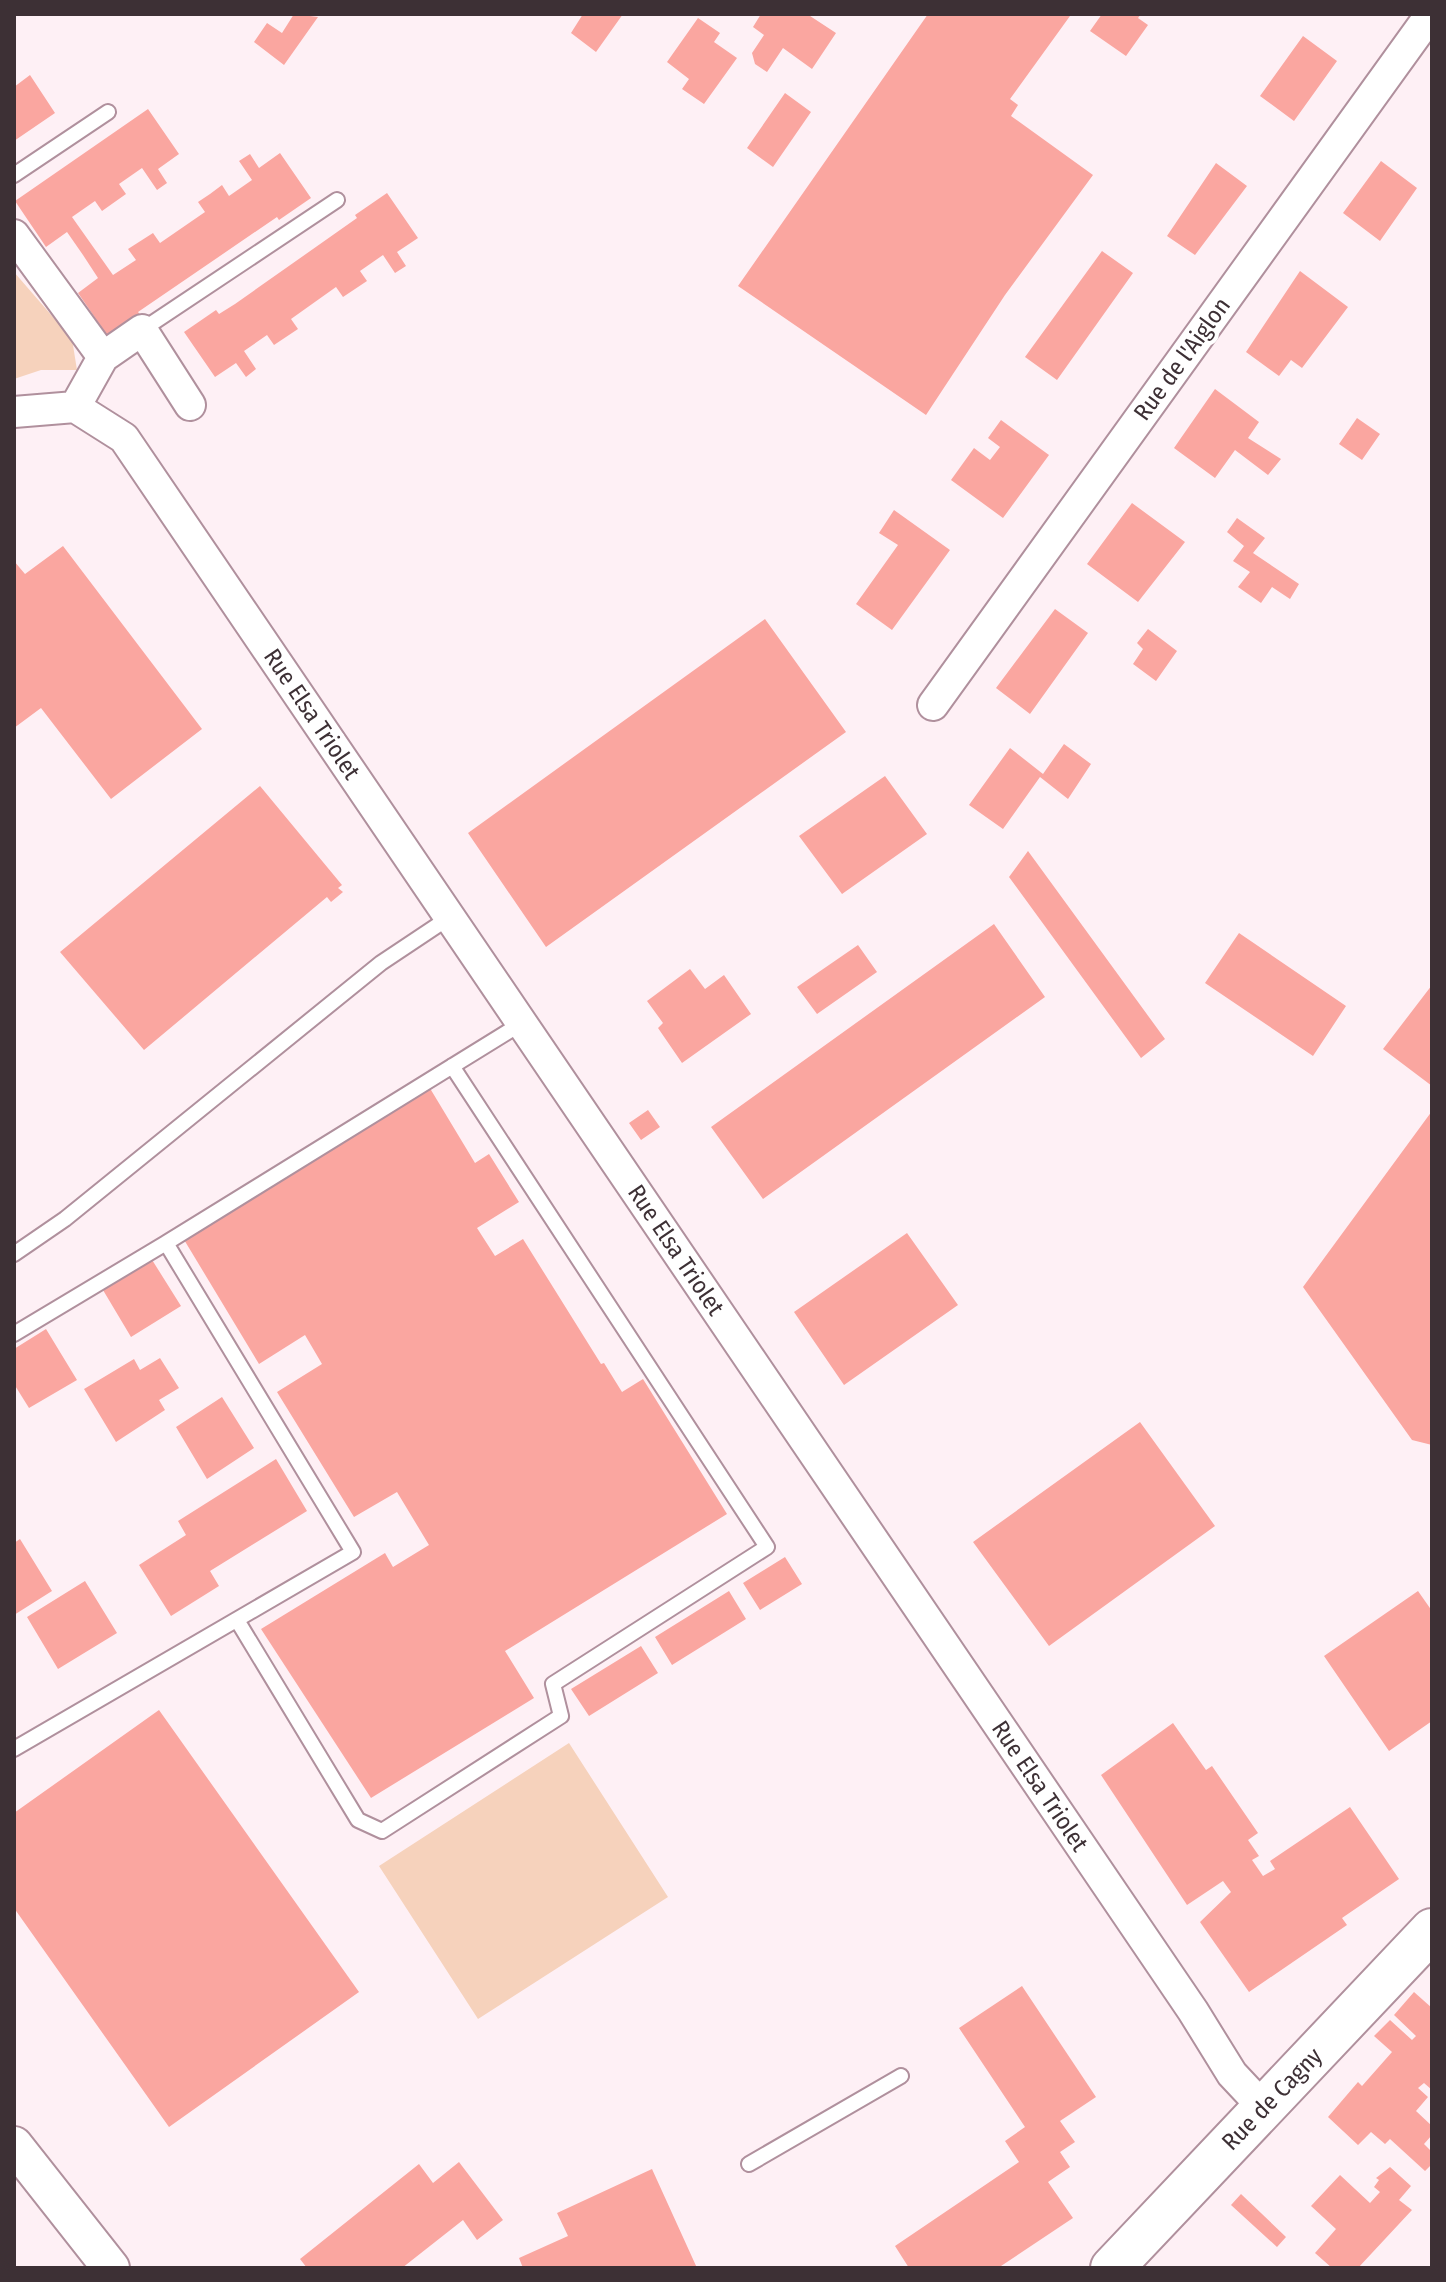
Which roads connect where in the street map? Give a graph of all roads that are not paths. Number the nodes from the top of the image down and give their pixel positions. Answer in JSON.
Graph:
{"nodes":[{"id":1,"x":1431,"y":14,"type":"edge"},
{"id":2,"x":108,"y":112,"type":"dead end"},
{"id":3,"x":14,"y":175,"type":"edge"},
{"id":4,"x":337,"y":200,"type":"dead end"},
{"id":5,"x":14,"y":235,"type":"edge"},
{"id":6,"x":142,"y":330,"type":"junction"},
{"id":7,"x":103,"y":357,"type":"junction"},
{"id":8,"x":190,"y":405,"type":"dead end"},
{"id":9,"x":75,"y":407,"type":"junction"},
{"id":10,"x":14,"y":412,"type":"edge"},
{"id":11,"x":933,"y":705,"type":"dead end"},
{"id":12,"x":450,"y":917,"type":"junction"},
{"id":13,"x":522,"y":1023,"type":"junction"},
{"id":14,"x":452,"y":1066,"type":"junction"},
{"id":15,"x":166,"y":1243,"type":"junction"},
{"id":16,"x":14,"y":1254,"type":"edge"},
{"id":17,"x":14,"y":1334,"type":"edge"},
{"id":18,"x":237,"y":1620,"type":"junction"},
{"id":19,"x":14,"y":1749,"type":"edge"},
{"id":20,"x":1432,"y":1930,"type":"edge"},
{"id":21,"x":901,"y":2076,"type":"dead end"},
{"id":22,"x":1263,"y":2107,"type":"junction"},
{"id":23,"x":14,"y":2145,"type":"edge"},
{"id":24,"x":749,"y":2164,"type":"dead end"},
{"id":25,"x":111,"y":2268,"type":"edge"},
{"id":26,"x":1112,"y":2268,"type":"edge"}],
"edges":[{"from":1,"to":11,"type":"street","name":"Rue de l'Aiglon"},
{"from":2,"to":3,"type":"lane"},
{"from":4,"to":6,"type":"lane"},
{"from":5,"to":7,"type":"street"},
{"from":6,"to":7,"type":"street"},
{"from":6,"to":8,"type":"street"},
{"from":7,"to":9,"type":"street"},
{"from":9,"to":10,"type":"street"},
{"from":9,"to":12,"type":"street","name":"Rue Elsa Triolet"},
{"from":12,"to":13,"type":"street","name":"Rue Elsa Triolet"},
{"from":12,"to":16,"type":"lane"},
{"from":13,"to":14,"type":"lane"},
{"from":13,"to":22,"type":"street","name":"Rue Elsa Triolet"},
{"from":14,"to":15,"type":"lane"},
{"from":14,"to":18,"type":"lane"},
{"from":15,"to":17,"type":"lane"},
{"from":15,"to":18,"type":"lane"},
{"from":18,"to":19,"type":"lane"},
{"from":20,"to":22,"type":"main road","name":"Rue de Cagny"},
{"from":21,"to":24,"type":"lane"},
{"from":22,"to":26,"type":"main road","name":"Rue de Cagny"},
{"from":23,"to":25,"type":"street"}]}
